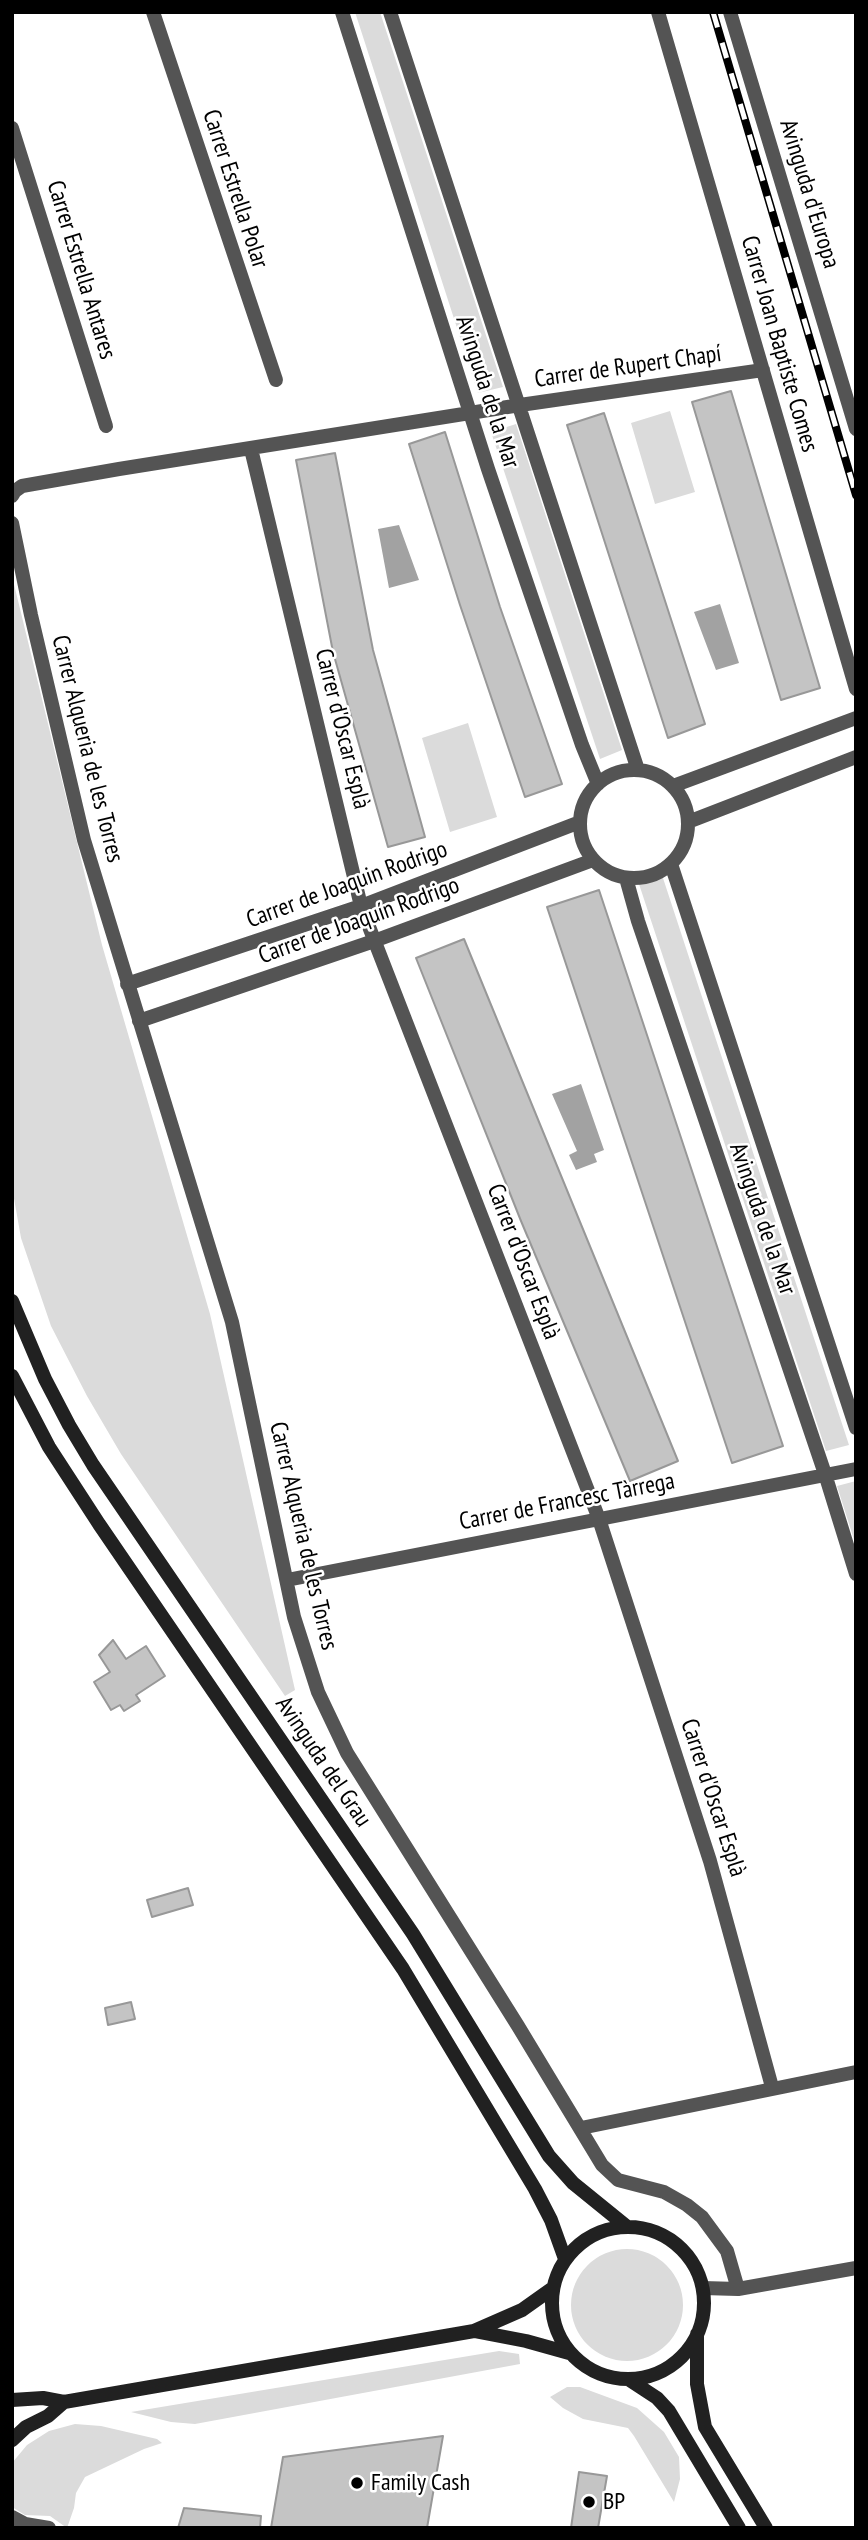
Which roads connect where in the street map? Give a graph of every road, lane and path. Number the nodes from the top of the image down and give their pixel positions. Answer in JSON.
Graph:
{"nodes":[{"id":1,"x":153,"y":12,"type":"edge"},
{"id":2,"x":342,"y":12,"type":"edge"},
{"id":3,"x":390,"y":12,"type":"edge"},
{"id":4,"x":658,"y":12,"type":"edge"},
{"id":5,"x":730,"y":12,"type":"edge"},
{"id":6,"x":12,"y":128,"type":"edge"},
{"id":7,"x":763,"y":370,"type":"junction"},
{"id":8,"x":276,"y":380,"type":"dead end"},
{"id":9,"x":520,"y":405,"type":"junction"},
{"id":10,"x":470,"y":413,"type":"junction"},
{"id":11,"x":106,"y":426,"type":"dead end"},
{"id":12,"x":856,"y":429,"type":"edge"},
{"id":13,"x":251,"y":449,"type":"junction"},
{"id":14,"x":12,"y":496,"type":"edge"},
{"id":15,"x":12,"y":523,"type":"edge"},
{"id":16,"x":856,"y":689,"type":"edge"},
{"id":17,"x":856,"y":718,"type":"edge"},
{"id":18,"x":856,"y":757,"type":"edge"},
{"id":19,"x":638,"y":770,"type":"junction"},
{"id":20,"x":598,"y":784,"type":"junction"},
{"id":21,"x":673,"y":786,"type":"junction"},
{"id":22,"x":580,"y":822,"type":"junction"},
{"id":23,"x":688,"y":822,"type":"junction"},
{"id":24,"x":593,"y":860,"type":"junction"},
{"id":25,"x":671,"y":864,"type":"junction"},
{"id":26,"x":626,"y":878,"type":"junction"},
{"id":27,"x":362,"y":906,"type":"junction"},
{"id":28,"x":374,"y":942,"type":"junction"},
{"id":29,"x":127,"y":984,"type":"junction"},
{"id":30,"x":139,"y":1021,"type":"junction"},
{"id":31,"x":12,"y":1301,"type":"edge"},
{"id":32,"x":12,"y":1376,"type":"edge"},
{"id":33,"x":856,"y":1428,"type":"edge"},
{"id":34,"x":856,"y":1469,"type":"edge"},
{"id":35,"x":825,"y":1474,"type":"junction"},
{"id":36,"x":599,"y":1519,"type":"junction"},
{"id":37,"x":856,"y":1574,"type":"edge"},
{"id":38,"x":287,"y":1580,"type":"junction"},
{"id":39,"x":856,"y":2072,"type":"edge"},
{"id":40,"x":772,"y":2087,"type":"junction"},
{"id":41,"x":581,"y":2128,"type":"junction"},
{"id":42,"x":626,"y":2226,"type":"junction"},
{"id":43,"x":565,"y":2259,"type":"junction"},
{"id":44,"x":856,"y":2268,"type":"edge"},
{"id":45,"x":553,"y":2288,"type":"junction"},
{"id":46,"x":703,"y":2288,"type":"junction"},
{"id":47,"x":738,"y":2289,"type":"junction"},
{"id":48,"x":474,"y":2332,"type":"junction"},
{"id":49,"x":697,"y":2334,"type":"junction"},
{"id":50,"x":569,"y":2353,"type":"junction"},
{"id":51,"x":628,"y":2379,"type":"junction"},
{"id":52,"x":12,"y":2400,"type":"edge"},
{"id":53,"x":64,"y":2402,"type":"junction"},
{"id":54,"x":12,"y":2440,"type":"edge"},
{"id":55,"x":12,"y":2517,"type":"edge"},
{"id":56,"x":40,"y":2527,"type":"edge"},
{"id":57,"x":739,"y":2528,"type":"edge"},
{"id":58,"x":766,"y":2528,"type":"edge"}],
"edges":[{"from":1,"to":8,"type":"street","name":"Carrer Estrella Polar"},
{"from":2,"to":10,"type":"street","name":"Avinguda de la Mar"},
{"from":3,"to":9,"type":"street","name":"Avinguda de la Mar"},
{"from":4,"to":7,"type":"street","name":"Carrer Joan Baptiste Comes"},
{"from":5,"to":12,"type":"street","name":"Avinguda d'Europa"},
{"from":6,"to":11,"type":"street","name":"Carrer Estrella Antares"},
{"from":7,"to":9,"type":"street","name":"Carrer de Rupert Chapí"},
{"from":7,"to":16,"type":"street","name":"Carrer Joan Baptiste Comes"},
{"from":9,"to":10,"type":"street","name":"Carrer de Rupert Chapí"},
{"from":9,"to":19,"type":"street","name":"Avinguda de la Mar"},
{"from":10,"to":13,"type":"street","name":"Carrer de Rupert Chapí"},
{"from":10,"to":20,"type":"street","name":"Avinguda de la Mar"},
{"from":13,"to":14,"type":"street"},
{"from":13,"to":27,"type":"street","name":"Carrer d'Oscar Esplà"},
{"from":15,"to":29,"type":"street","name":"Carrer Alqueria de les Torres"},
{"from":17,"to":21,"type":"street"},
{"from":18,"to":23,"type":"street"},
{"from":19,"to":20,"type":"street"},
{"from":19,"to":21,"type":"street"},
{"from":20,"to":22,"type":"street"},
{"from":21,"to":23,"type":"street"},
{"from":22,"to":24,"type":"street"},
{"from":22,"to":27,"type":"street","name":"Carrer de Joaquin Rodrigo"},
{"from":23,"to":25,"type":"street"},
{"from":24,"to":26,"type":"street"},
{"from":24,"to":28,"type":"street","name":"Carrer de Joaquín Rodrigo"},
{"from":25,"to":26,"type":"street"},
{"from":25,"to":33,"type":"street","name":"Avinguda de la Mar"},
{"from":26,"to":35,"type":"street","name":"Avinguda de la Mar"},
{"from":27,"to":28,"type":"street","name":"Carrer d'Oscar Esplà"},
{"from":27,"to":29,"type":"street","name":"Carrer de Joaquin Rodrigo"},
{"from":28,"to":30,"type":"street","name":"Carrer de Joaquín Rodrigo"},
{"from":28,"to":36,"type":"street","name":"Carrer d'Oscar Esplà"},
{"from":29,"to":30,"type":"street","name":"Carrer Alqueria de les Torres"},
{"from":30,"to":38,"type":"street","name":"Carrer Alqueria de les Torres"},
{"from":31,"to":42,"type":"main road","name":"Avinguda del Grau"},
{"from":32,"to":43,"type":"main road","name":"Avinguda del Grau"},
{"from":34,"to":35,"type":"street","name":"Carrer de Francesc Tàrrega"},
{"from":35,"to":36,"type":"street","name":"Carrer de Francesc Tàrrega"},
{"from":35,"to":37,"type":"street","name":"Avinguda de la Mar"},
{"from":36,"to":38,"type":"street","name":"Carrer de Francesc Tàrrega"},
{"from":36,"to":40,"type":"street","name":"Carrer d'Oscar Esplà"},
{"from":38,"to":41,"type":"street","name":"Carrer Alqueria de les Torres"},
{"from":39,"to":40,"type":"street"},
{"from":40,"to":41,"type":"street"},
{"from":41,"to":47,"type":"street"},
{"from":42,"to":43,"type":"main road"},
{"from":42,"to":46,"type":"main road"},
{"from":43,"to":45,"type":"main road"},
{"from":44,"to":47,"type":"street"},
{"from":45,"to":48,"type":"main road"},
{"from":45,"to":50,"type":"main road"},
{"from":46,"to":47,"type":"street"},
{"from":46,"to":49,"type":"main road"},
{"from":48,"to":50,"type":"main road"},
{"from":48,"to":53,"type":"main road"},
{"from":49,"to":51,"type":"main road"},
{"from":49,"to":58,"type":"main road"},
{"from":50,"to":51,"type":"main road"},
{"from":51,"to":57,"type":"main road"},
{"from":52,"to":53,"type":"main road"},
{"from":53,"to":54,"type":"main road"},
{"from":55,"to":56,"type":"street"}]}
